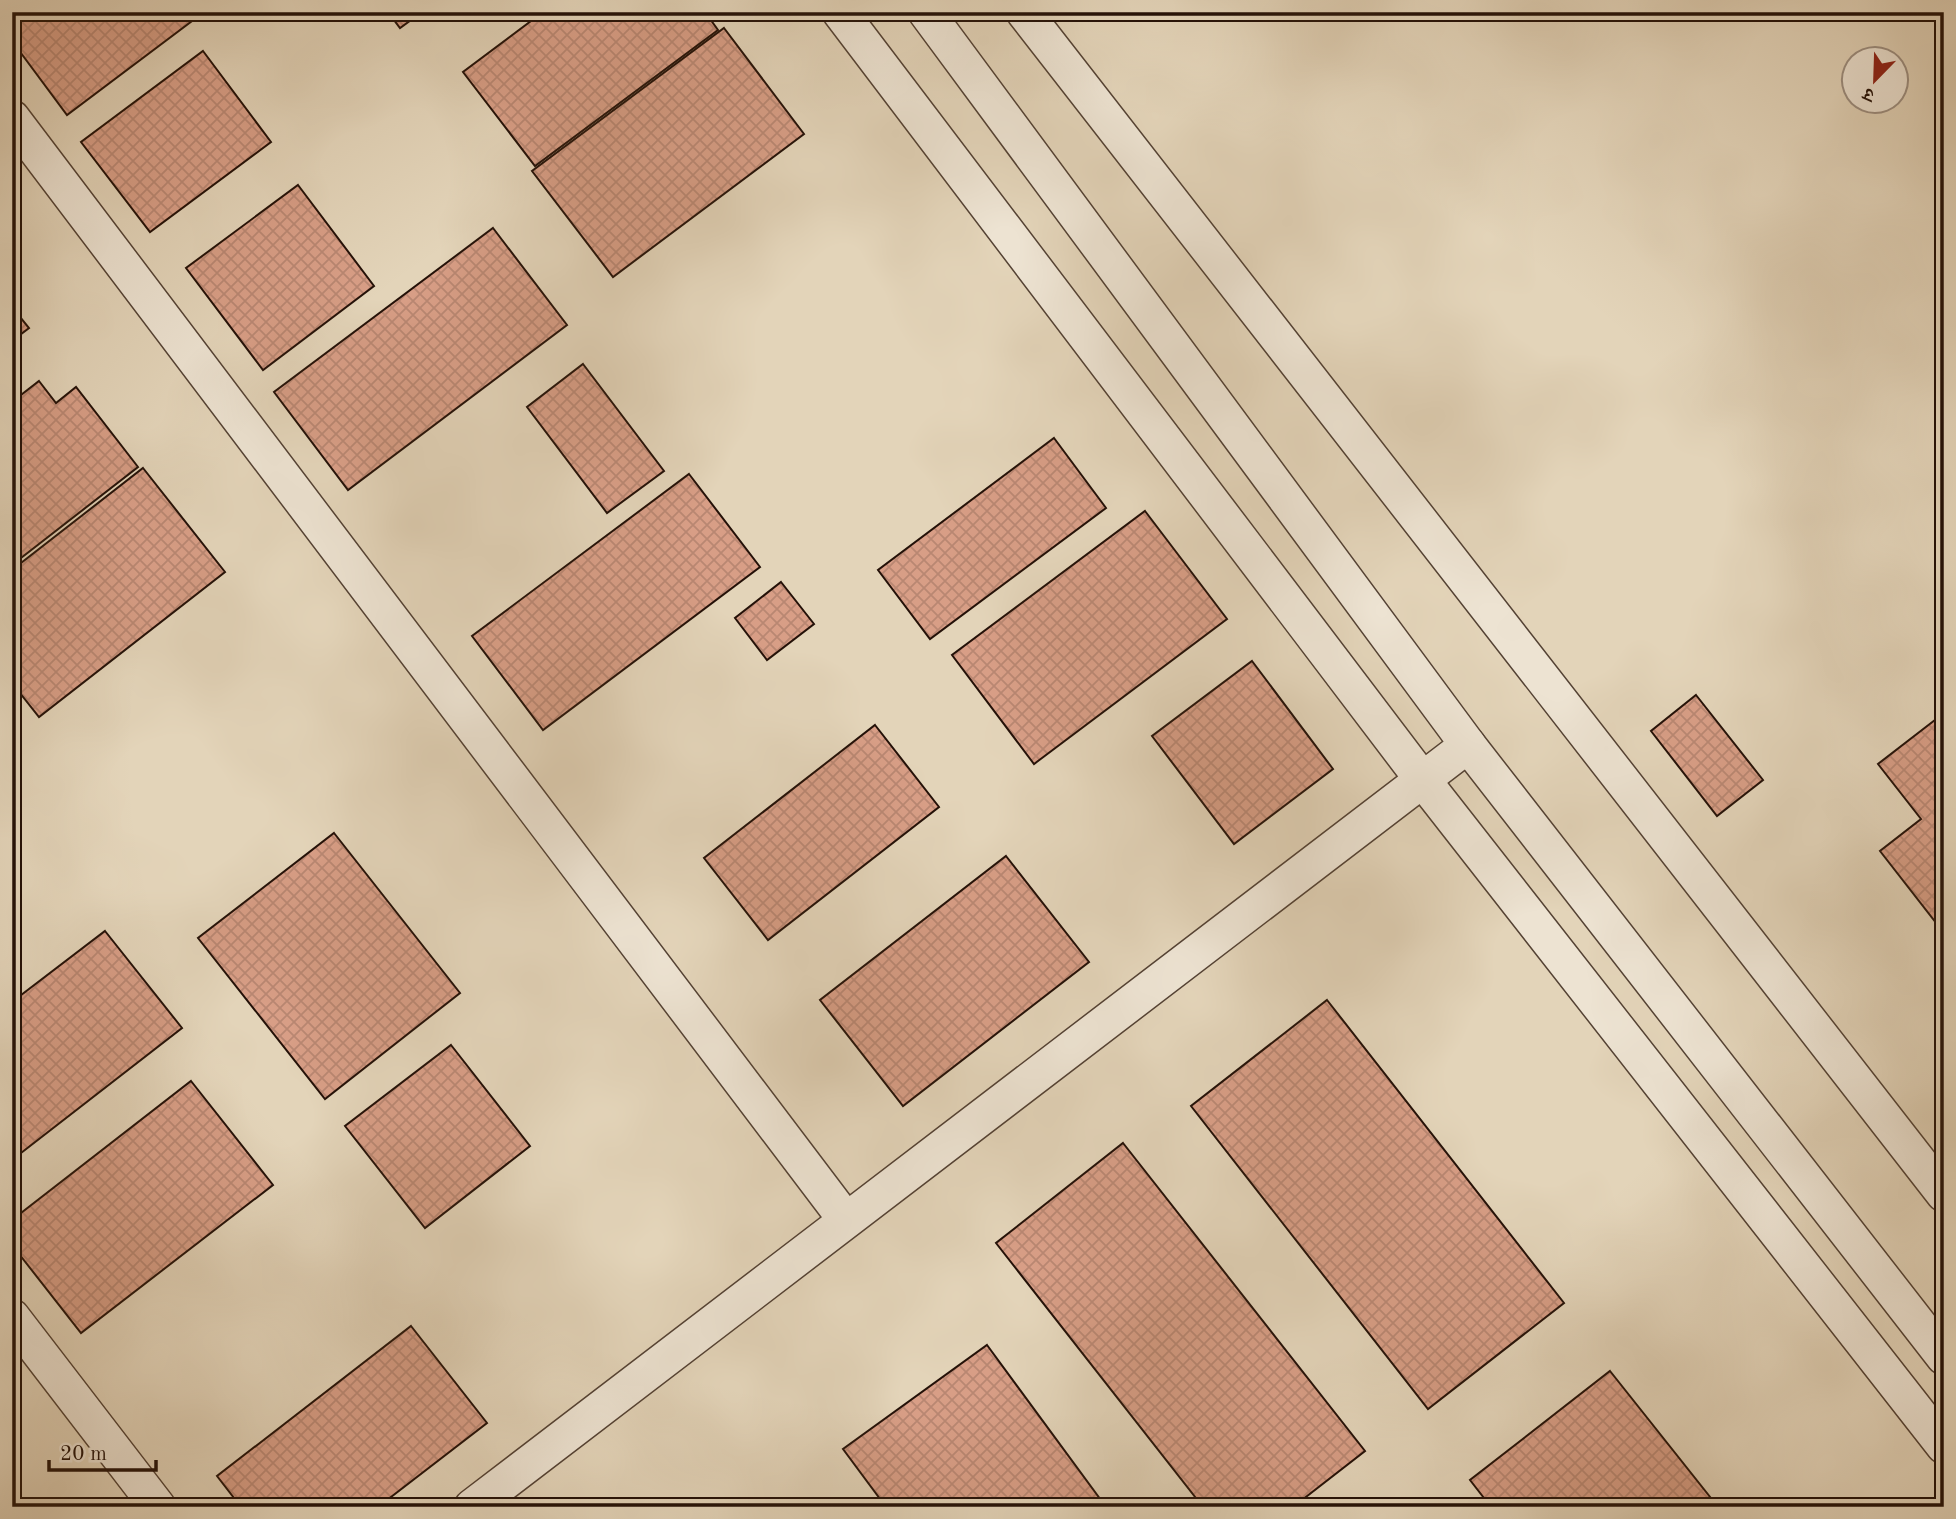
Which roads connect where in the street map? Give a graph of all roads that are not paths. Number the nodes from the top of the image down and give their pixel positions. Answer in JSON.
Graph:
{"nodes":[{"id":1,"x":840,"y":12,"type":"edge"},
{"id":2,"x":926,"y":12,"type":"edge"},
{"id":3,"x":1024,"y":12,"type":"edge"},
{"id":4,"x":12,"y":118,"type":"edge"},
{"id":5,"x":1468,"y":744,"type":"junction"},
{"id":6,"x":1422,"y":779,"type":"junction"},
{"id":7,"x":1944,"y":1194,"type":"edge"},
{"id":8,"x":846,"y":1220,"type":"junction"},
{"id":9,"x":12,"y":1317,"type":"edge"},
{"id":10,"x":1944,"y":1357,"type":"edge"},
{"id":11,"x":1944,"y":1446,"type":"edge"},
{"id":12,"x":158,"y":1507,"type":"edge"},
{"id":13,"x":472,"y":1507,"type":"edge"}],
"edges":[{"from":1,"to":6,"type":"street"},
{"from":2,"to":5,"type":"street"},
{"from":3,"to":7,"type":"street"},
{"from":4,"to":8,"type":"street"},
{"from":5,"to":6,"type":"street"},
{"from":5,"to":10,"type":"street"},
{"from":6,"to":8,"type":"street"},
{"from":6,"to":11,"type":"street"},
{"from":8,"to":13,"type":"street"},
{"from":9,"to":12,"type":"street"}]}
